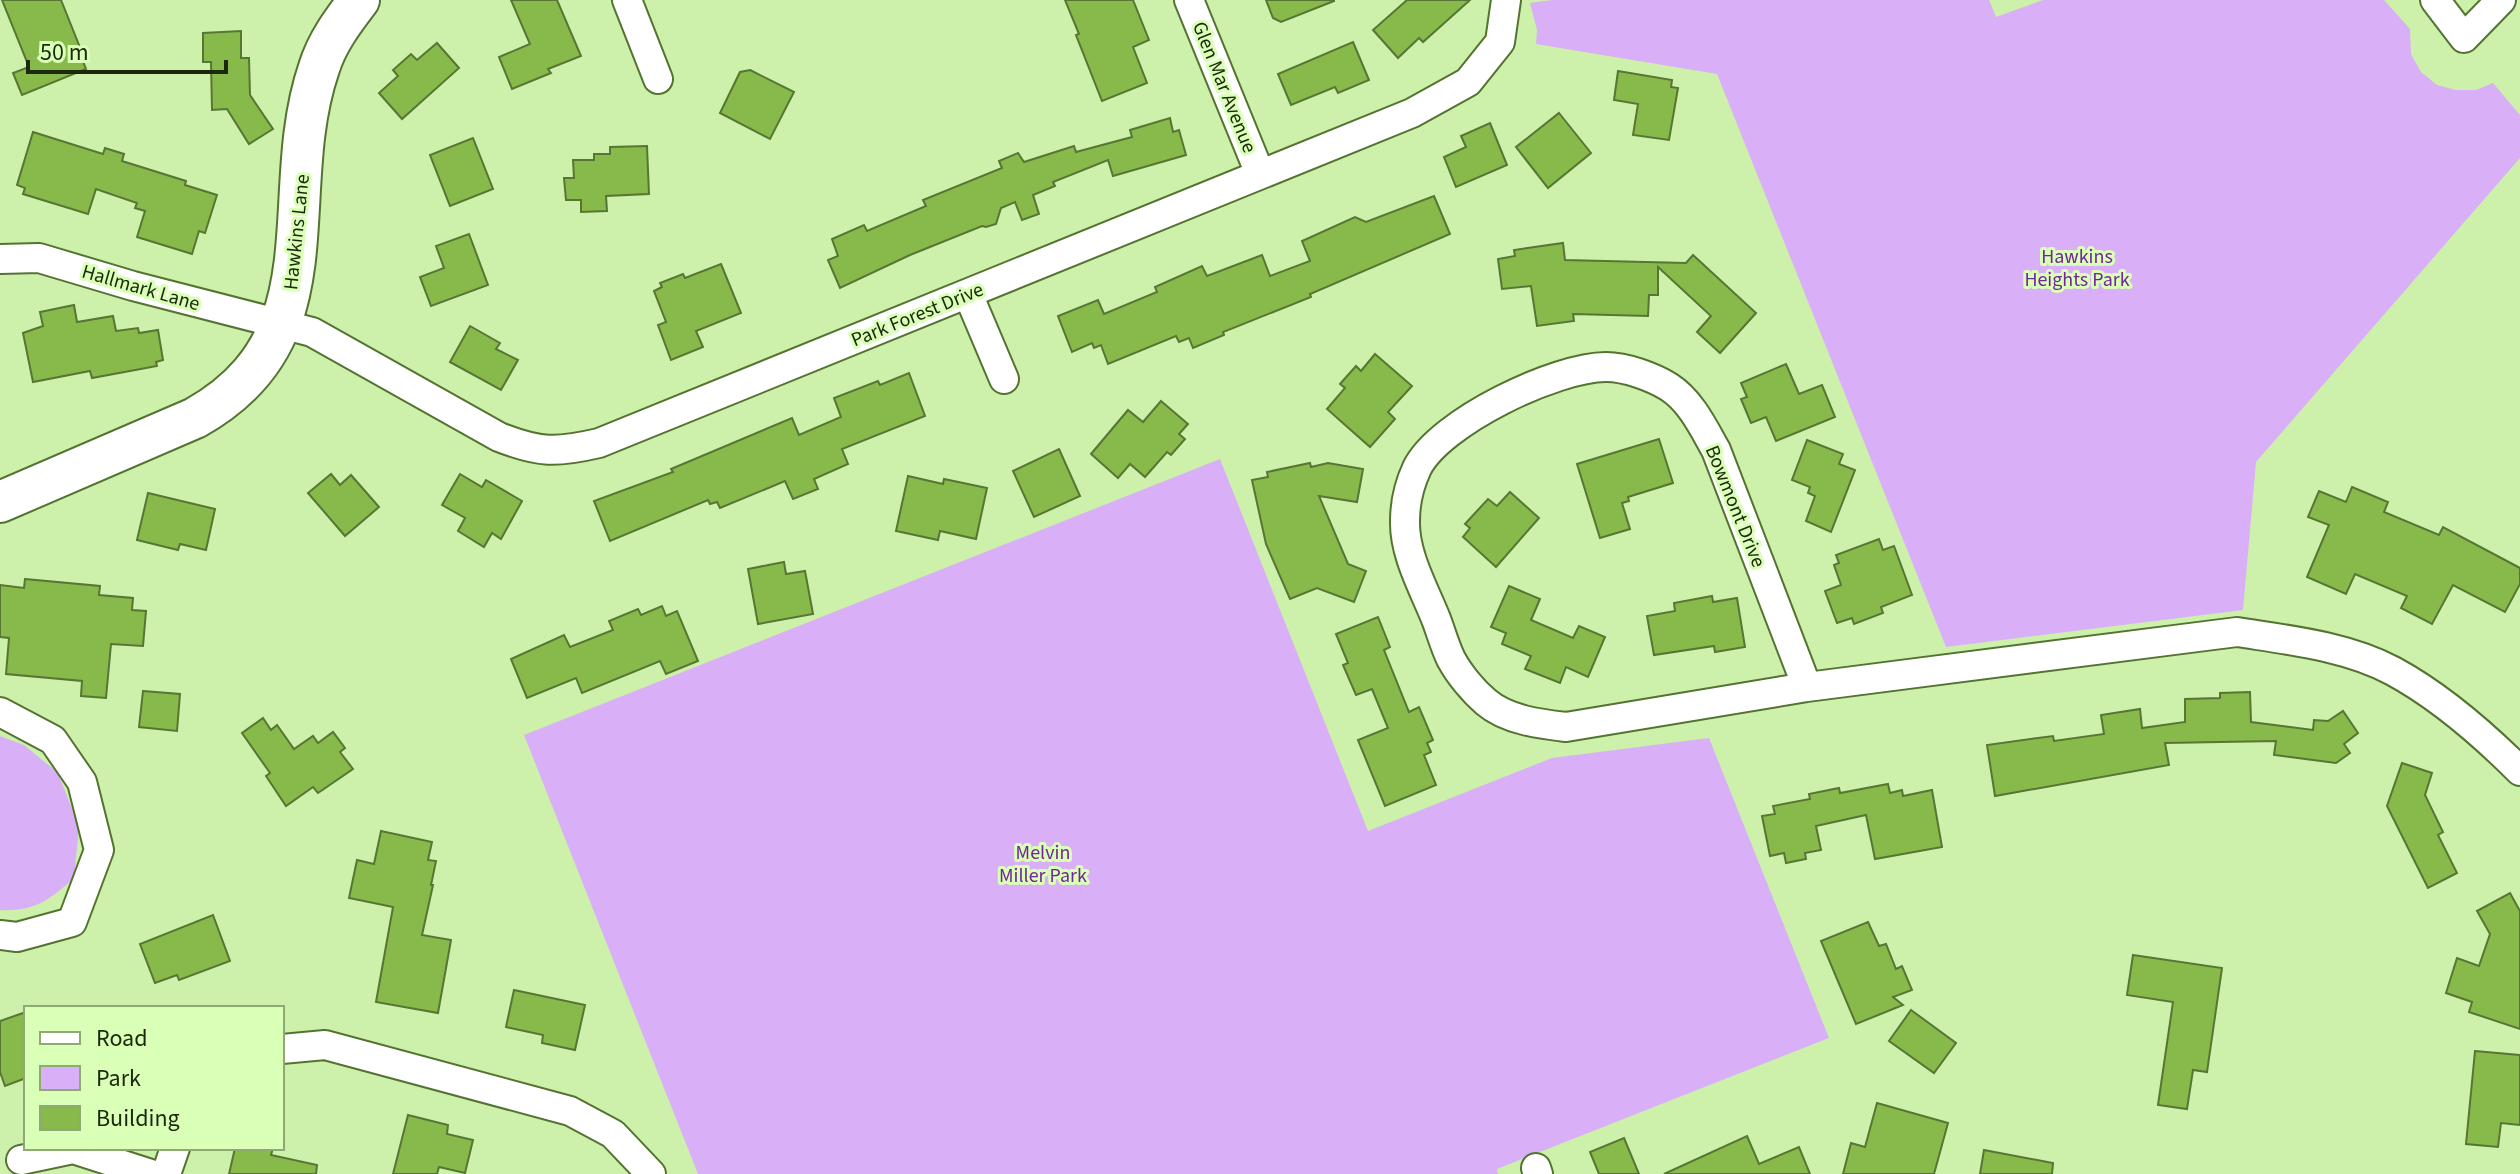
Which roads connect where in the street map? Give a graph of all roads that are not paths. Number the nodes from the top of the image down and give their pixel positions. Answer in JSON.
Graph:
{"nodes":[{"id":1,"x":359,"y":0,"type":"edge"},
{"id":2,"x":627,"y":0,"type":"edge"},
{"id":3,"x":1189,"y":0,"type":"edge"},
{"id":4,"x":1506,"y":0,"type":"edge"},
{"id":5,"x":2435,"y":0,"type":"edge"},
{"id":6,"x":2501,"y":0,"type":"edge"},
{"id":7,"x":658,"y":79,"type":"dead end"},
{"id":8,"x":1260,"y":174,"type":"junction"},
{"id":9,"x":0,"y":259,"type":"edge"},
{"id":10,"x":968,"y":294,"type":"junction"},
{"id":11,"x":281,"y":325,"type":"junction"},
{"id":12,"x":1004,"y":379,"type":"dead end"},
{"id":13,"x":0,"y":502,"type":"edge"},
{"id":14,"x":1807,"y":687,"type":"junction"},
{"id":15,"x":0,"y":712,"type":"edge"},
{"id":16,"x":2520,"y":771,"type":"edge"},
{"id":17,"x":0,"y":935,"type":"edge"},
{"id":18,"x":284,"y":1049,"type":"edge"},
{"id":19,"x":68,"y":1150,"type":"edge"},
{"id":20,"x":76,"y":1150,"type":"edge"},
{"id":21,"x":174,"y":1150,"type":"edge"},
{"id":22,"x":21,"y":1160,"type":"dead end"},
{"id":23,"x":151,"y":1174,"type":"edge"},
{"id":24,"x":166,"y":1174,"type":"edge"},
{"id":25,"x":651,"y":1174,"type":"edge"}],
"edges":[{"from":1,"to":11,"type":"street","name":"Hawkins Lane"},
{"from":2,"to":7,"type":"street"},
{"from":3,"to":8,"type":"street","name":"Glen Mar Avenue"},
{"from":4,"to":8,"type":"street","name":"Park Forest Drive"},
{"from":5,"to":6,"type":"street"},
{"from":8,"to":10,"type":"street","name":"Park Forest Drive"},
{"from":9,"to":11,"type":"street","name":"Hallmark Lane"},
{"from":10,"to":11,"type":"street","name":"Park Forest Drive"},
{"from":10,"to":12,"type":"street"},
{"from":11,"to":13,"type":"street","name":"Hawkins Lane"},
{"from":14,"to":14,"type":"street","name":"Bowmont Drive"},
{"from":14,"to":16,"type":"street","name":"Bowmont Drive"},
{"from":15,"to":17,"type":"street"},
{"from":18,"to":25,"type":"street"},
{"from":19,"to":22,"type":"street"},
{"from":20,"to":23,"type":"street"},
{"from":21,"to":24,"type":"street"}]}
